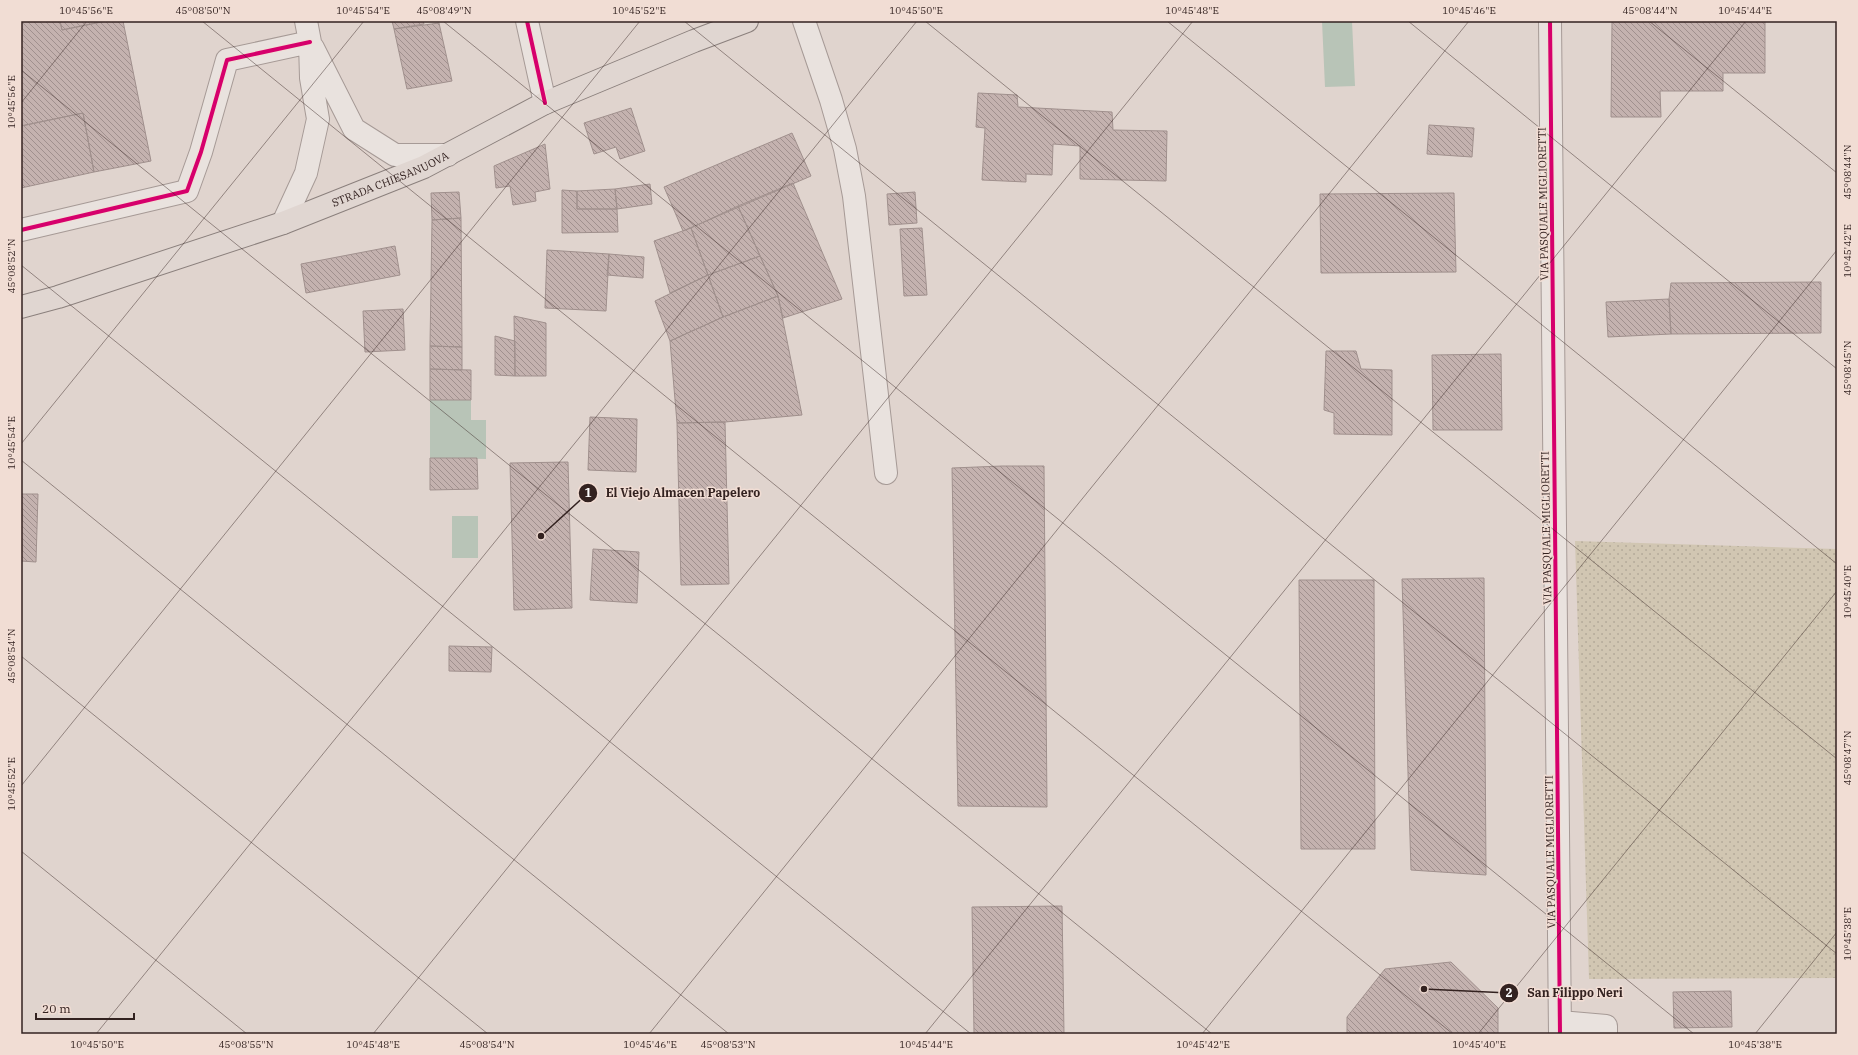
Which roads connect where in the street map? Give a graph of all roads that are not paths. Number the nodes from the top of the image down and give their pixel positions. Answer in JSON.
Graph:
{"nodes":[{"id":1,"x":306,"y":21,"type":"edge"},
{"id":2,"x":527,"y":21,"type":"edge"},
{"id":3,"x":747,"y":21,"type":"edge"},
{"id":4,"x":804,"y":21,"type":"edge"},
{"id":5,"x":1550,"y":21,"type":"edge"},
{"id":6,"x":310,"y":42,"type":"junction"},
{"id":7,"x":545,"y":103,"type":"junction"},
{"id":8,"x":448,"y":155,"type":"junction"},
{"id":9,"x":283,"y":223,"type":"junction"},
{"id":10,"x":21,"y":230,"type":"edge"},
{"id":11,"x":21,"y":307,"type":"edge"},
{"id":12,"x":886,"y":473,"type":"dead end"},
{"id":13,"x":1560,"y":1028,"type":"edge"},
{"id":14,"x":1606,"y":1034,"type":"edge"}],
"edges":[{"from":1,"to":6,"type":"street"},
{"from":2,"to":7,"type":"street"},
{"from":3,"to":7,"type":"main road","name":"STRADA CHIESANUOVA"},
{"from":4,"to":12,"type":"street"},
{"from":5,"to":13,"type":"street","name":"VIA PASQUALE MIGLIORETTI"},
{"from":6,"to":8,"type":"street"},
{"from":6,"to":9,"type":"street"},
{"from":6,"to":10,"type":"street"},
{"from":7,"to":8,"type":"main road","name":"STRADA CHIESANUOVA"},
{"from":8,"to":9,"type":"main road","name":"STRADA CHIESANUOVA"},
{"from":9,"to":11,"type":"main road","name":"STRADA CHIESANUOVA"},
{"from":13,"to":14,"type":"street"}]}
